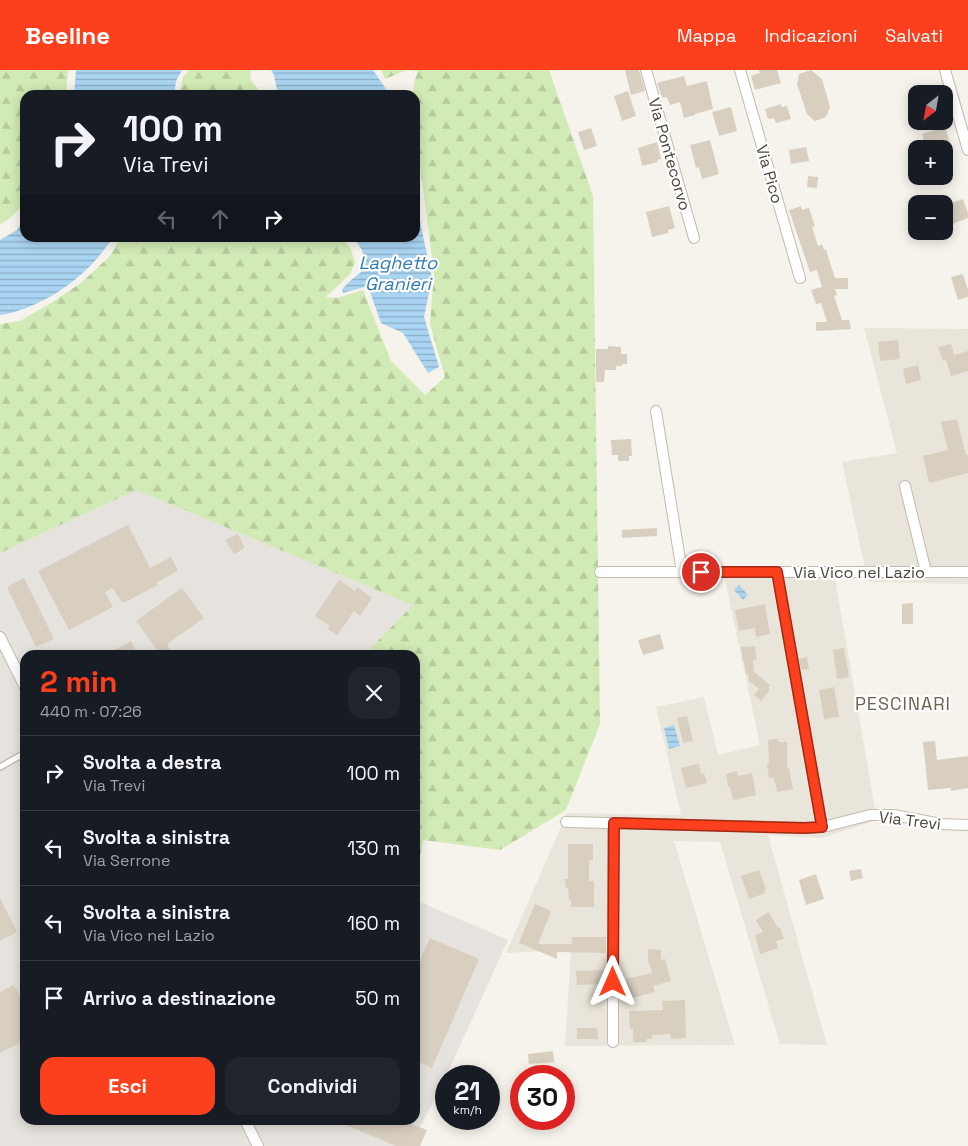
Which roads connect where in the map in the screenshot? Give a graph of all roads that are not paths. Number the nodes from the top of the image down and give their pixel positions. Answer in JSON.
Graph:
{"nodes":[{"id":1,"x":646,"y":70,"type":"edge"},
{"id":2,"x":740,"y":70,"type":"edge"},
{"id":3,"x":945,"y":70,"type":"edge"},
{"id":4,"x":968,"y":150,"type":"edge"},
{"id":5,"x":694,"y":238,"type":"dead end"},
{"id":6,"x":800,"y":278,"type":"dead end"},
{"id":7,"x":656,"y":410,"type":"dead end"},
{"id":8,"x":905,"y":486,"type":"dead end"},
{"id":9,"x":600,"y":572,"type":"dead end"},
{"id":10,"x":682,"y":572,"type":"junction"},
{"id":11,"x":777,"y":572,"type":"junction"},
{"id":12,"x":926,"y":572,"type":"junction"},
{"id":13,"x":968,"y":572,"type":"edge"},
{"id":14,"x":0,"y":637,"type":"edge"},
{"id":15,"x":20,"y":677,"type":"edge"},
{"id":16,"x":20,"y":756,"type":"edge"},
{"id":17,"x":0,"y":767,"type":"edge"},
{"id":18,"x":566,"y":822,"type":"dead end"},
{"id":19,"x":614,"y":823,"type":"junction"},
{"id":20,"x":968,"y":825,"type":"edge"},
{"id":21,"x":822,"y":827,"type":"junction"},
{"id":22,"x":613,"y":1042,"type":"dead end"},
{"id":23,"x":248,"y":1125,"type":"edge"},
{"id":24,"x":258,"y":1146,"type":"edge"}],
"edges":[{"from":1,"to":5,"type":"street","name":"Via Pontecorvo"},
{"from":2,"to":6,"type":"street","name":"Via Pico"},
{"from":3,"to":4,"type":"street"},
{"from":7,"to":10,"type":"street"},
{"from":8,"to":12,"type":"street"},
{"from":9,"to":10,"type":"street","name":"Via Vico nel Lazio"},
{"from":10,"to":11,"type":"street","name":"Via Vico nel Lazio"},
{"from":11,"to":12,"type":"street","name":"Via Vico nel Lazio"},
{"from":11,"to":21,"type":"street"},
{"from":12,"to":13,"type":"street","name":"Via Vico nel Lazio"},
{"from":14,"to":15,"type":"street"},
{"from":16,"to":17,"type":"lane"},
{"from":18,"to":19,"type":"street","name":"Via Trevi"},
{"from":19,"to":21,"type":"street","name":"Via Trevi"},
{"from":19,"to":22,"type":"street"},
{"from":20,"to":21,"type":"street","name":"Via Trevi"},
{"from":23,"to":24,"type":"street"}]}
